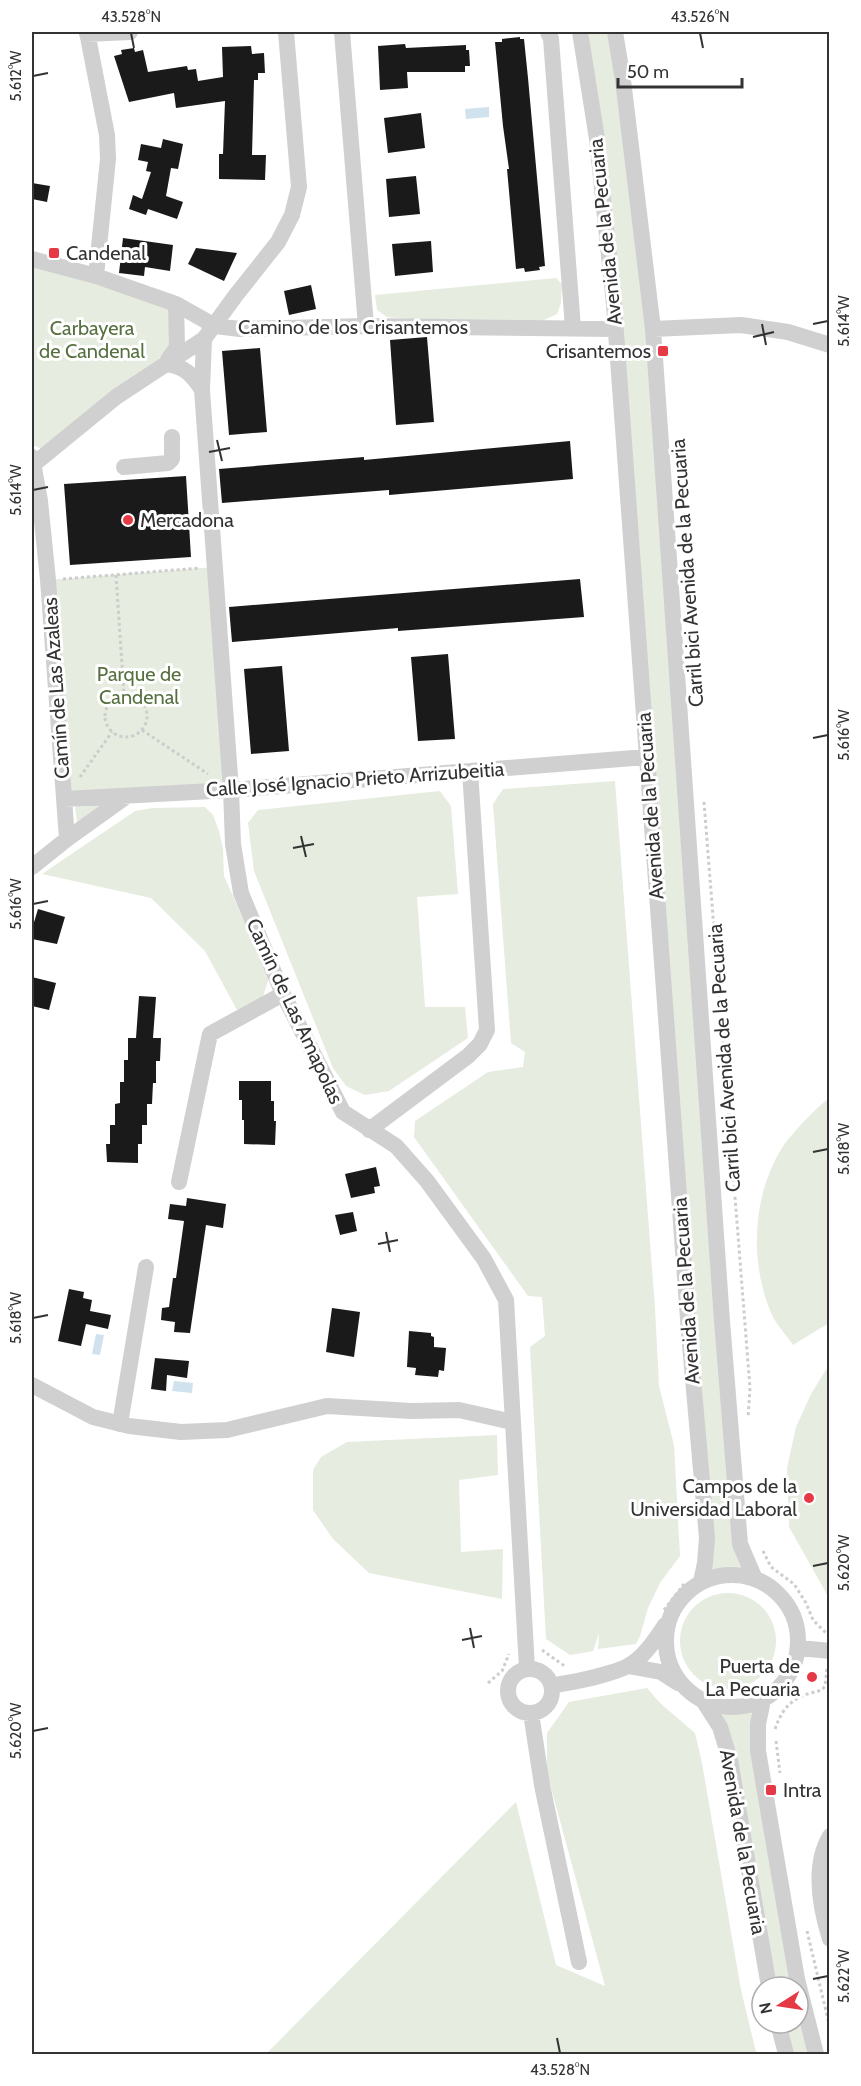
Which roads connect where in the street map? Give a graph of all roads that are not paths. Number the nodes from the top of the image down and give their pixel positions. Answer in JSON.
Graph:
{"nodes":[{"id":1,"x":130,"y":32,"type":"edge"},
{"id":2,"x":286,"y":32,"type":"edge"},
{"id":3,"x":342,"y":32,"type":"edge"},
{"id":4,"x":548,"y":32,"type":"edge"},
{"id":5,"x":580,"y":32,"type":"edge"},
{"id":6,"x":615,"y":32,"type":"edge"},
{"id":7,"x":87,"y":33,"type":"edge"},
{"id":8,"x":32,"y":259,"type":"edge"},
{"id":9,"x":96,"y":276,"type":"junction"},
{"id":10,"x":176,"y":304,"type":"junction"},
{"id":11,"x":366,"y":326,"type":"junction"},
{"id":12,"x":573,"y":328,"type":"junction"},
{"id":13,"x":615,"y":328,"type":"junction"},
{"id":14,"x":653,"y":329,"type":"junction"},
{"id":15,"x":210,"y":333,"type":"junction"},
{"id":16,"x":830,"y":345,"type":"edge"},
{"id":17,"x":166,"y":364,"type":"junction"},
{"id":18,"x":202,"y":390,"type":"junction"},
{"id":19,"x":172,"y":437,"type":"dead end"},
{"id":20,"x":32,"y":445,"type":"edge"},
{"id":21,"x":57,"y":446,"type":"junction"},
{"id":22,"x":33,"y":460,"type":"edge"},
{"id":23,"x":124,"y":467,"type":"dead end"},
{"id":24,"x":36,"y":503,"type":"edge"},
{"id":25,"x":646,"y":757,"type":"junction"},
{"id":26,"x":470,"y":771,"type":"junction"},
{"id":27,"x":231,"y":790,"type":"junction"},
{"id":28,"x":127,"y":796,"type":"junction"},
{"id":29,"x":64,"y":800,"type":"junction"},
{"id":30,"x":67,"y":839,"type":"junction"},
{"id":31,"x":32,"y":867,"type":"edge"},
{"id":32,"x":283,"y":994,"type":"junction"},
{"id":33,"x":369,"y":1130,"type":"junction"},
{"id":34,"x":179,"y":1182,"type":"dead end"},
{"id":35,"x":146,"y":1267,"type":"dead end"},
{"id":36,"x":32,"y":1384,"type":"edge"},
{"id":37,"x":512,"y":1422,"type":"junction"},
{"id":38,"x":120,"y":1424,"type":"junction"},
{"id":39,"x":755,"y":1579,"type":"junction"},
{"id":40,"x":694,"y":1581,"type":"junction"},
{"id":41,"x":667,"y":1614,"type":"junction"},
{"id":42,"x":800,"y":1648,"type":"junction"},
{"id":43,"x":829,"y":1651,"type":"edge"},
{"id":44,"x":628,"y":1666,"type":"junction"},
{"id":45,"x":527,"y":1668,"type":"junction"},
{"id":46,"x":681,"y":1685,"type":"junction"},
{"id":47,"x":552,"y":1686,"type":"junction"},
{"id":48,"x":764,"y":1700,"type":"junction"},
{"id":49,"x":704,"y":1702,"type":"junction"},
{"id":50,"x":531,"y":1713,"type":"junction"},
{"id":51,"x":830,"y":1836,"type":"edge"},
{"id":52,"x":825,"y":1907,"type":"edge"},
{"id":53,"x":830,"y":1939,"type":"edge"},
{"id":54,"x":579,"y":1962,"type":"dead end"},
{"id":55,"x":767,"y":1975,"type":"edge"},
{"id":56,"x":781,"y":2035,"type":"edge"},
{"id":57,"x":786,"y":2055,"type":"edge"},
{"id":58,"x":816,"y":2055,"type":"edge"}],
"edges":[{"from":1,"to":7,"type":"street"},
{"from":2,"to":15,"type":"street"},
{"from":3,"to":11,"type":"street"},
{"from":4,"to":12,"type":"street"},
{"from":5,"to":13,"type":"street","name":"Avenida de la Pecuaria"},
{"from":6,"to":14,"type":"street","name":"Avenida de la Pecuaria"},
{"from":7,"to":9,"type":"street"},
{"from":8,"to":9,"type":"street","name":"Camino de los Crisantemos"},
{"from":9,"to":10,"type":"street","name":"Camino de los Crisantemos"},
{"from":10,"to":15,"type":"street","name":"Camino de los Crisantemos"},
{"from":10,"to":17,"type":"street"},
{"from":11,"to":12,"type":"street","name":"Camino de los Crisantemos"},
{"from":11,"to":15,"type":"street","name":"Camino de los Crisantemos"},
{"from":12,"to":13,"type":"street","name":"Camino de los Crisantemos"},
{"from":13,"to":25,"type":"street","name":"Avenida de la Pecuaria"},
{"from":14,"to":16,"type":"street"},
{"from":14,"to":39,"type":"street","name":"Avenida de la Pecuaria"},
{"from":15,"to":17,"type":"street"},
{"from":15,"to":18,"type":"street","name":"Camín de Las Amapolas"},
{"from":17,"to":18,"type":"street"},
{"from":17,"to":21,"type":"street"},
{"from":18,"to":27,"type":"street","name":"Camín de Las Amapolas"},
{"from":19,"to":23,"type":"street"},
{"from":20,"to":21,"type":"street"},
{"from":21,"to":22,"type":"street"},
{"from":21,"to":24,"type":"street"},
{"from":22,"to":24,"type":"street","name":"Camín de Las Azaleas"},
{"from":24,"to":29,"type":"street","name":"Camín de Las Azaleas"},
{"from":25,"to":26,"type":"street","name":"Calle José Ignacio Prieto Arrizubeitia"},
{"from":25,"to":40,"type":"street","name":"Avenida de la Pecuaria"},
{"from":26,"to":27,"type":"street","name":"Calle José Ignacio Prieto Arrizubeitia"},
{"from":26,"to":33,"type":"street"},
{"from":27,"to":28,"type":"street","name":"Calle José Ignacio Prieto Arrizubeitia"},
{"from":27,"to":32,"type":"street","name":"Camín de Las Amapolas"},
{"from":28,"to":29,"type":"street","name":"Calle José Ignacio Prieto Arrizubeitia"},
{"from":28,"to":30,"type":"street"},
{"from":29,"to":30,"type":"street","name":"Camín de Las Azaleas"},
{"from":30,"to":31,"type":"street"},
{"from":32,"to":33,"type":"street","name":"Camín de Las Amapolas"},
{"from":32,"to":34,"type":"street"},
{"from":33,"to":37,"type":"street","name":"Camín de Las Amapolas"},
{"from":35,"to":38,"type":"street"},
{"from":36,"to":38,"type":"street"},
{"from":37,"to":38,"type":"street"},
{"from":37,"to":45,"type":"street","name":"Camín de Las Amapolas"},
{"from":39,"to":40,"type":"street"},
{"from":39,"to":42,"type":"street"},
{"from":40,"to":41,"type":"street"},
{"from":41,"to":44,"type":"street"},
{"from":41,"to":46,"type":"street"},
{"from":42,"to":43,"type":"street"},
{"from":42,"to":48,"type":"street"},
{"from":44,"to":46,"type":"street"},
{"from":44,"to":47,"type":"street"},
{"from":45,"to":47,"type":"street"},
{"from":45,"to":50,"type":"street"},
{"from":46,"to":49,"type":"street"},
{"from":47,"to":50,"type":"street"},
{"from":48,"to":49,"type":"street"},
{"from":48,"to":58,"type":"street","name":"Avenida de la Pecuaria"},
{"from":49,"to":55,"type":"street","name":"Avenida de la Pecuaria"},
{"from":50,"to":54,"type":"street"},
{"from":51,"to":52,"type":"street"},
{"from":52,"to":53,"type":"street"},
{"from":56,"to":57,"type":"street"}]}
